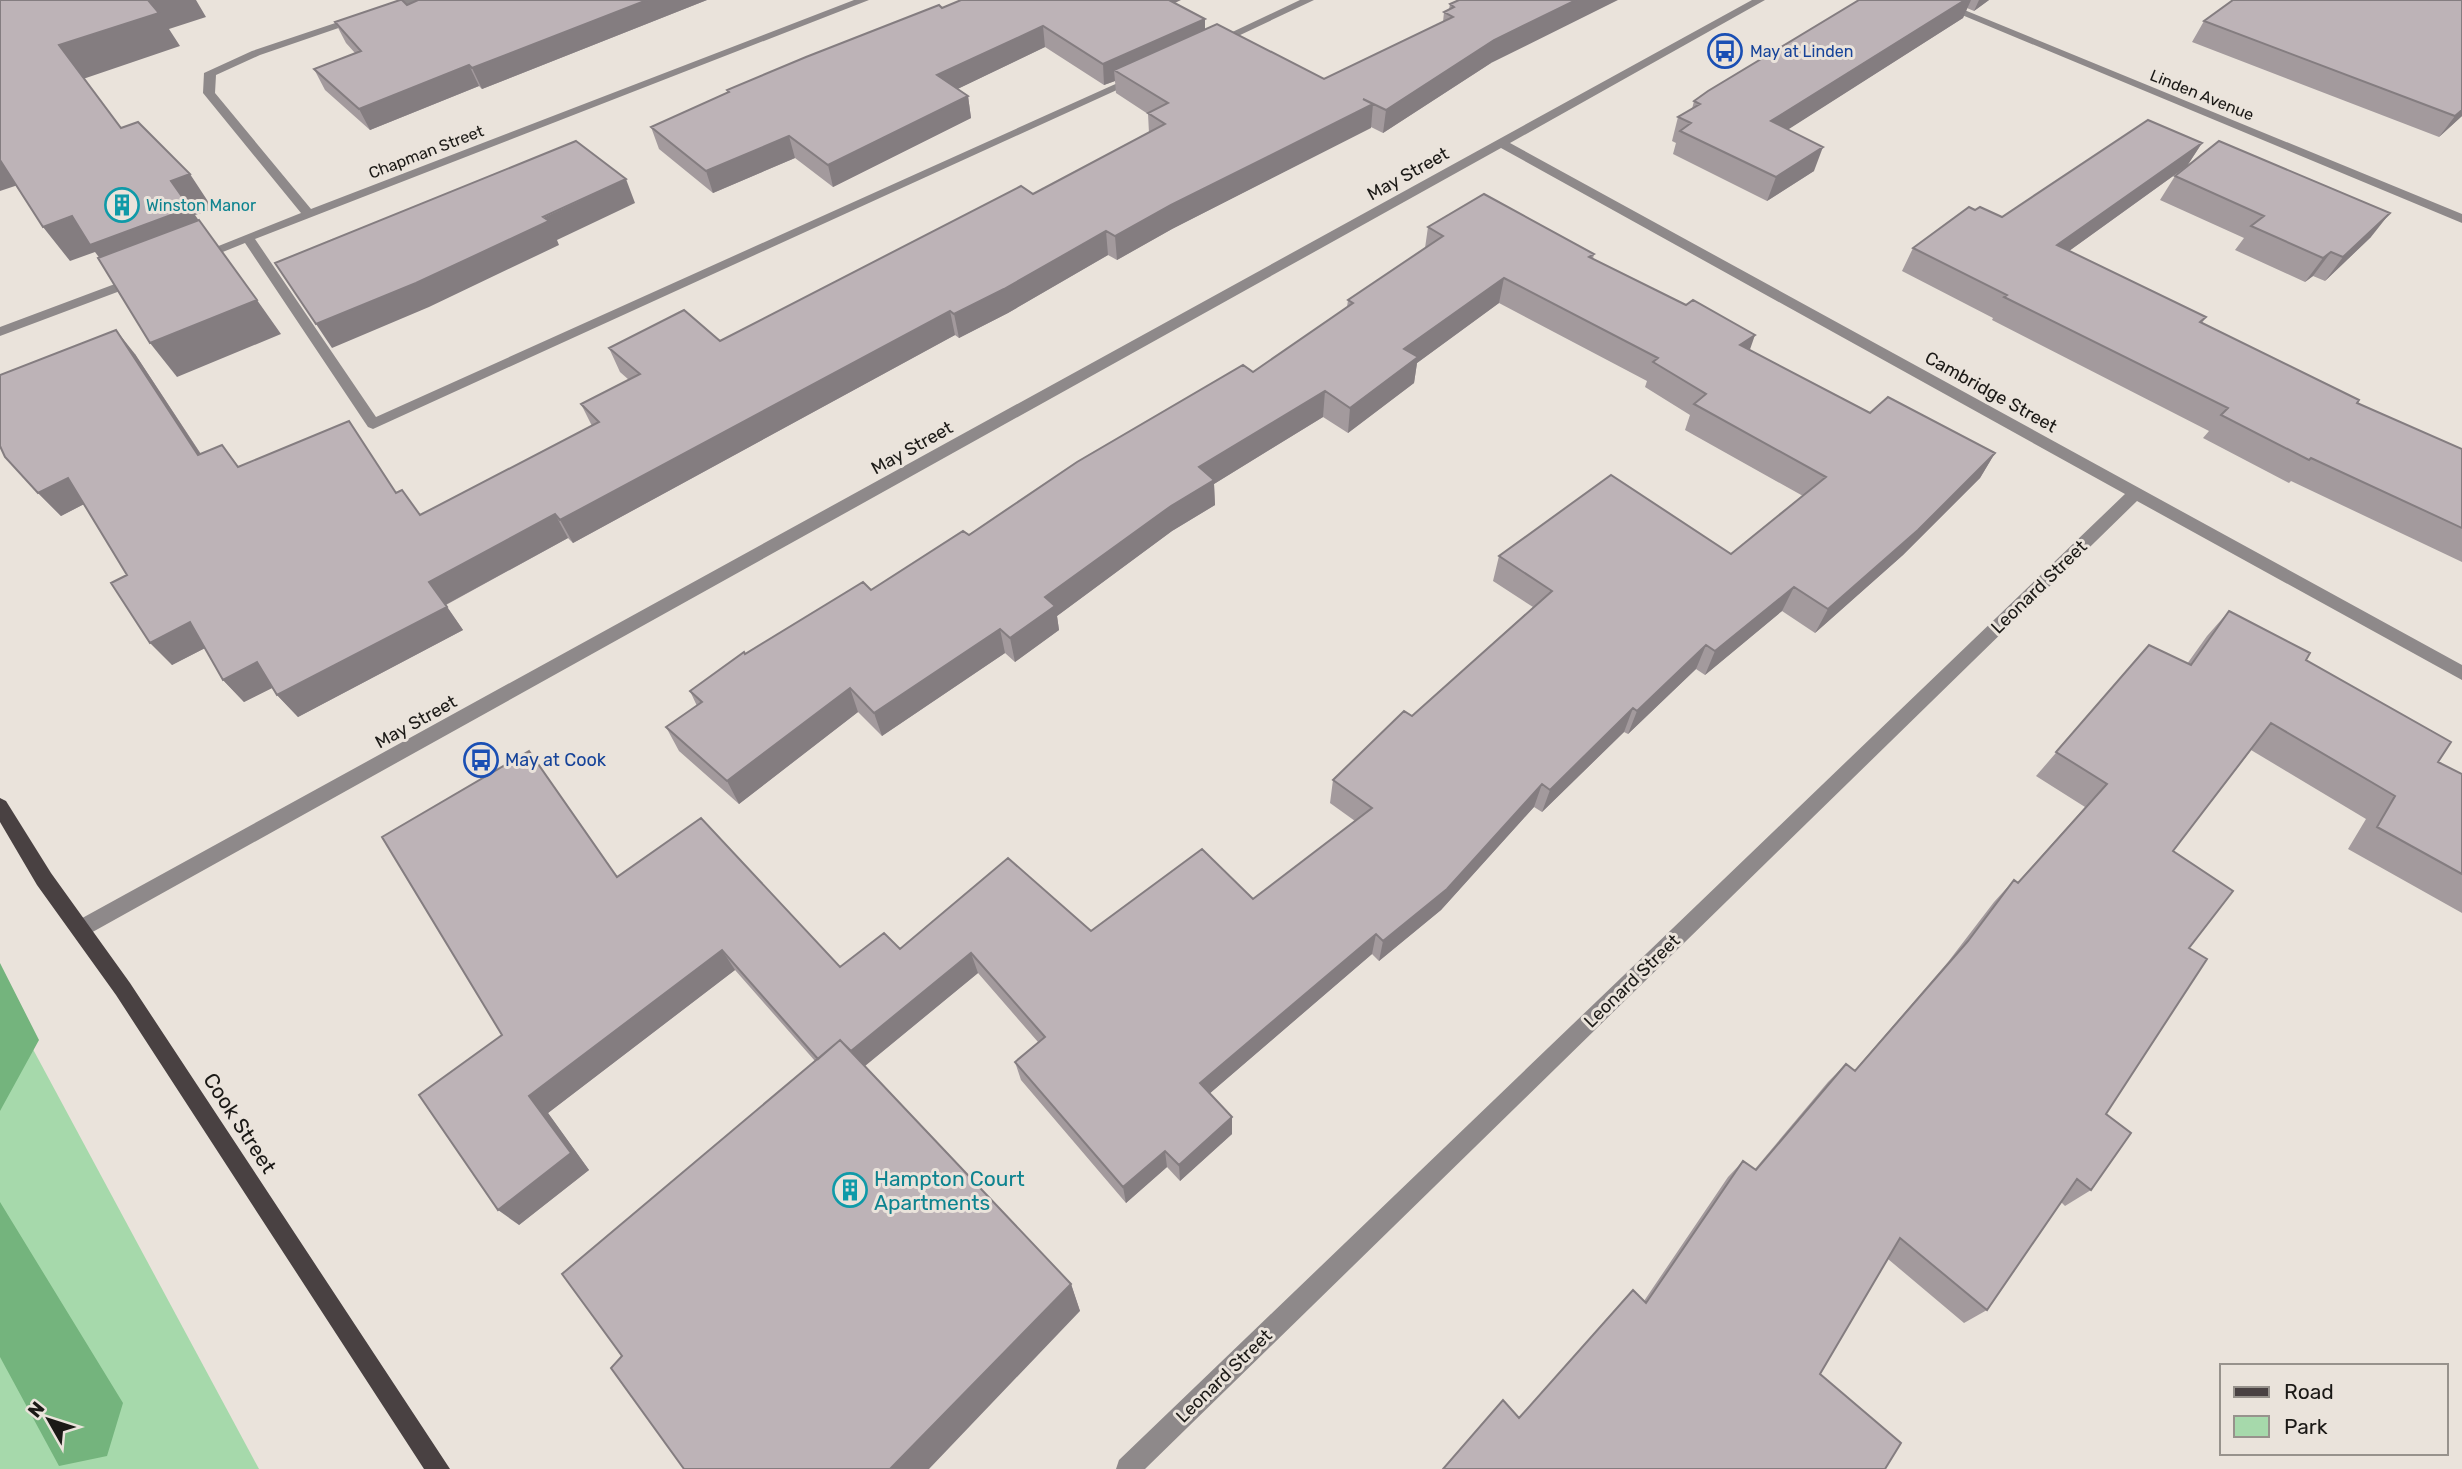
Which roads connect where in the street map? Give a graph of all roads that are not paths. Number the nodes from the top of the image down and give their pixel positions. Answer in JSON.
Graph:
{"nodes":[{"id":1,"x":415,"y":0,"type":"edge"},
{"id":2,"x":864,"y":0,"type":"edge"},
{"id":3,"x":1309,"y":0,"type":"edge"},
{"id":4,"x":1760,"y":0,"type":"edge"},
{"id":5,"x":1931,"y":0,"type":"edge"},
{"id":6,"x":1208,"y":46,"type":"edge"},
{"id":7,"x":1144,"y":75,"type":"edge"},
{"id":8,"x":1502,"y":144,"type":"junction"},
{"id":9,"x":308,"y":214,"type":"junction"},
{"id":10,"x":2462,"y":219,"type":"edge"},
{"id":11,"x":248,"y":238,"type":"junction"},
{"id":12,"x":183,"y":263,"type":"edge"},
{"id":13,"x":157,"y":273,"type":"edge"},
{"id":14,"x":0,"y":332,"type":"edge"},
{"id":15,"x":2135,"y":493,"type":"junction"},
{"id":16,"x":2462,"y":673,"type":"edge"},
{"id":17,"x":0,"y":806,"type":"edge"},
{"id":18,"x":82,"y":928,"type":"junction"},
{"id":19,"x":438,"y":1469,"type":"edge"},
{"id":20,"x":1128,"y":1469,"type":"edge"}],
"edges":[{"from":1,"to":9,"type":"street"},
{"from":2,"to":9,"type":"street","name":"Chapman Street"},
{"from":3,"to":6,"type":"street"},
{"from":4,"to":8,"type":"street","name":"May Street"},
{"from":5,"to":10,"type":"street","name":"Linden Avenue"},
{"from":7,"to":11,"type":"street"},
{"from":8,"to":15,"type":"street","name":"Cambridge Street"},
{"from":8,"to":18,"type":"street","name":"May Street"},
{"from":9,"to":11,"type":"street","name":"Chapman Street"},
{"from":11,"to":12,"type":"street","name":"Chapman Street"},
{"from":13,"to":14,"type":"street"},
{"from":15,"to":16,"type":"street","name":"Cambridge Street"},
{"from":15,"to":20,"type":"street","name":"Leonard Street"},
{"from":17,"to":18,"type":"main road","name":"Cook Street"},
{"from":18,"to":19,"type":"main road","name":"Cook Street"}]}
